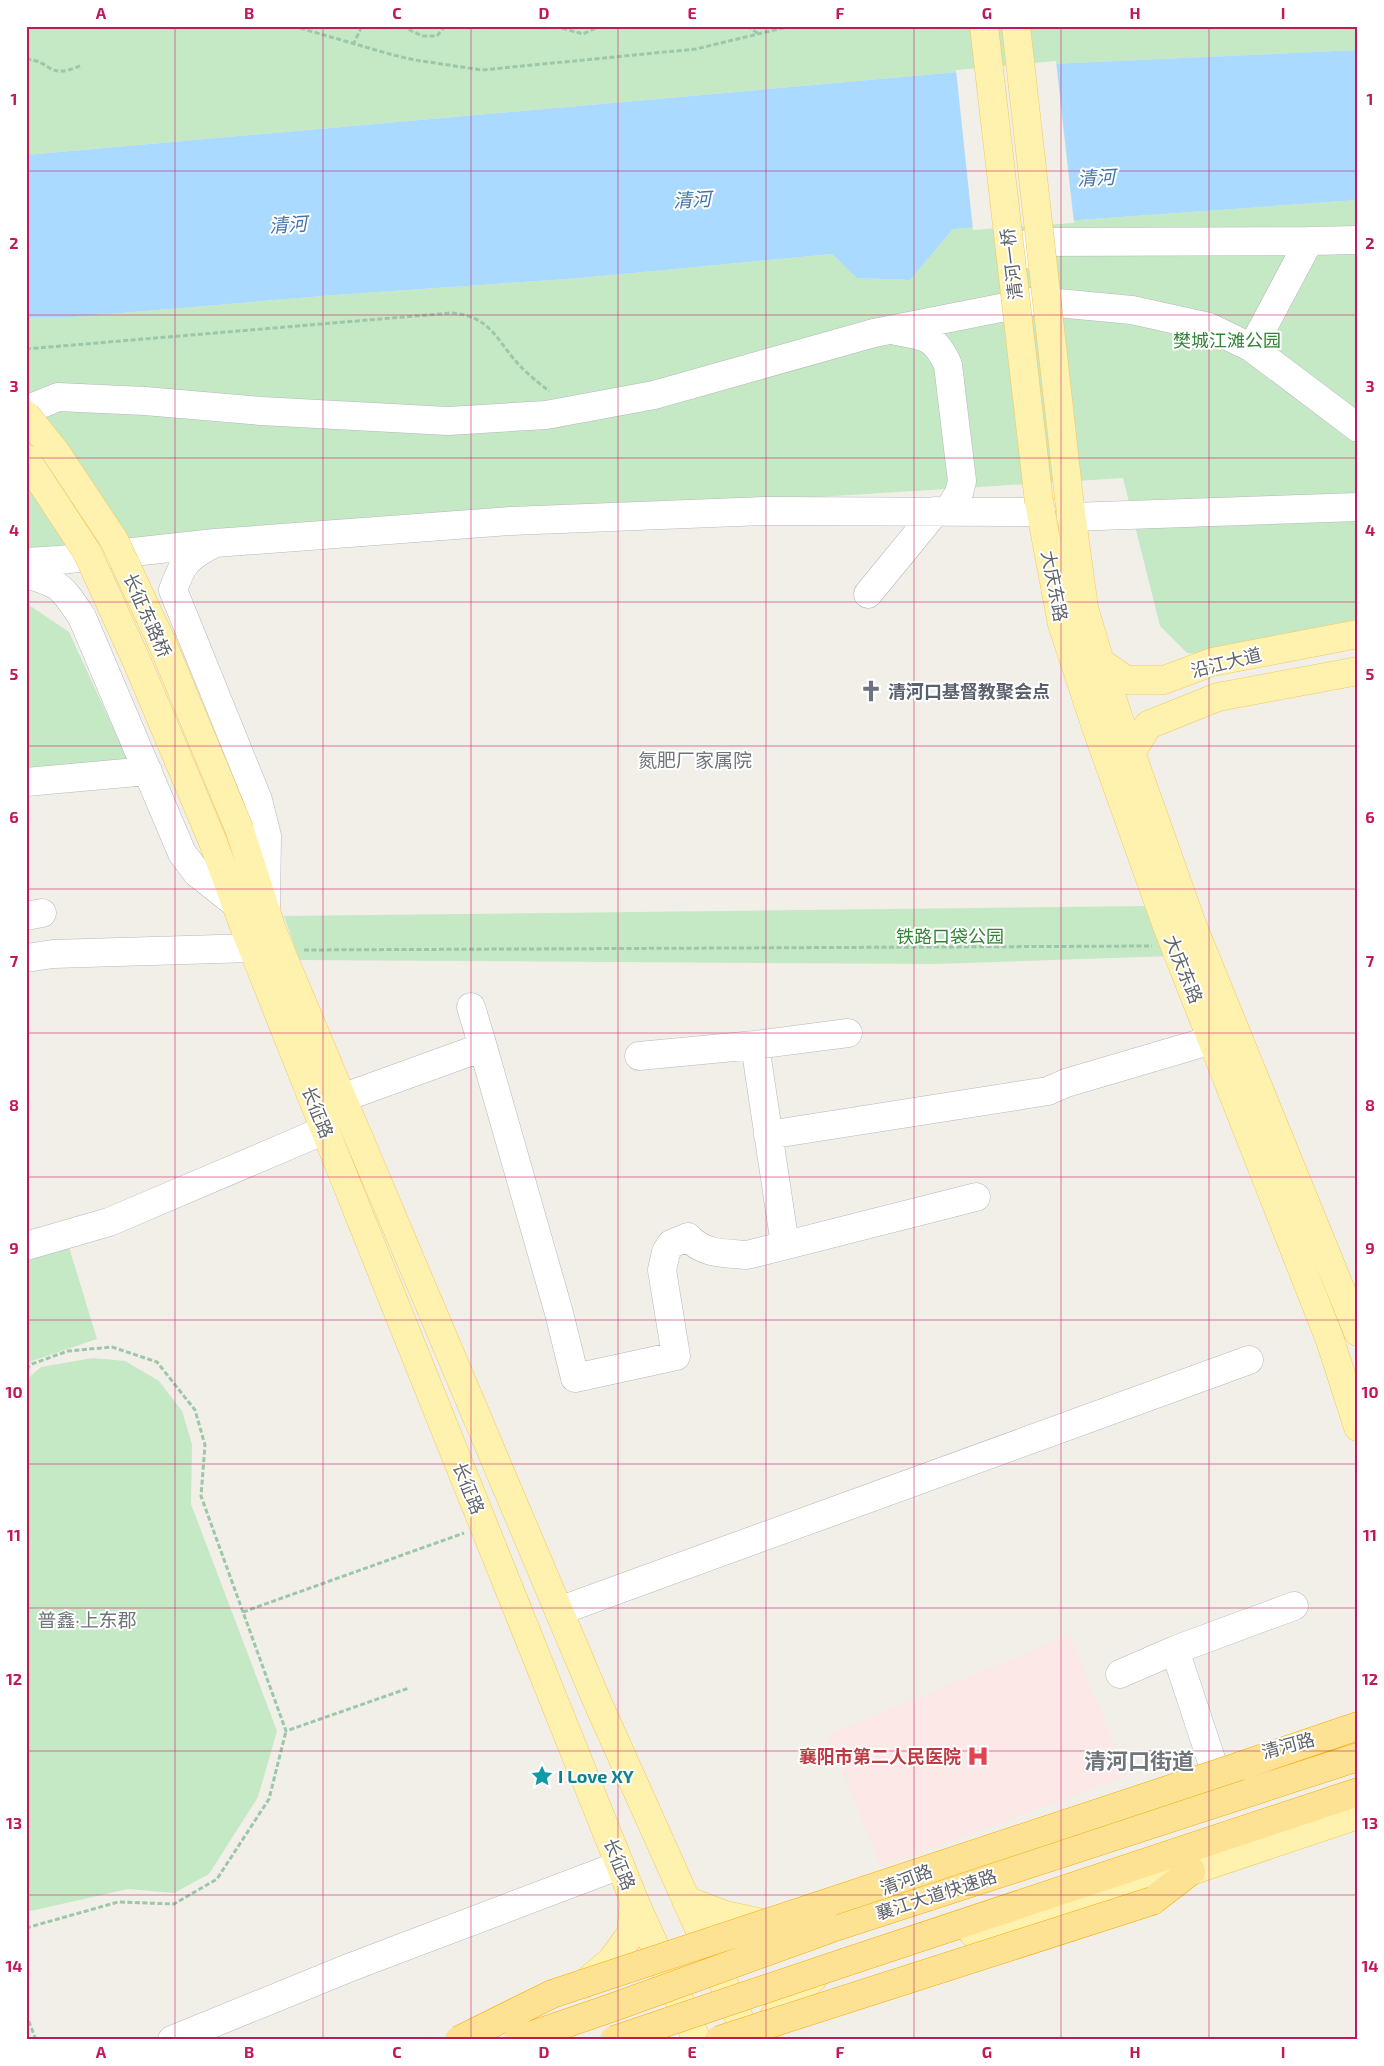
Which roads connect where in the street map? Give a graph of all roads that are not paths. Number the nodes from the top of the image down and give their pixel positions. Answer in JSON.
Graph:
{"nodes":[{"id":1,"x":984,"y":26,"type":"edge"},
{"id":2,"x":1016,"y":26,"type":"edge"},
{"id":3,"x":1358,"y":240,"type":"edge"},
{"id":4,"x":1309,"y":242,"type":"junction"},
{"id":5,"x":1036,"y":301,"type":"junction"},
{"id":6,"x":892,"y":330,"type":"junction"},
{"id":7,"x":1252,"y":348,"type":"junction"},
{"id":8,"x":26,"y":410,"type":"edge"},
{"id":9,"x":26,"y":415,"type":"edge"},
{"id":10,"x":1358,"y":428,"type":"edge"},
{"id":11,"x":26,"y":459,"type":"edge"},
{"id":12,"x":962,"y":481,"type":"junction"},
{"id":13,"x":1040,"y":507,"type":"junction"},
{"id":14,"x":1070,"y":507,"type":"junction"},
{"id":15,"x":1358,"y":507,"type":"edge"},
{"id":16,"x":942,"y":511,"type":"junction"},
{"id":17,"x":988,"y":511,"type":"junction"},
{"id":18,"x":215,"y":543,"type":"junction"},
{"id":19,"x":157,"y":550,"type":"junction"},
{"id":20,"x":60,"y":560,"type":"junction"},
{"id":21,"x":26,"y":562,"type":"edge"},
{"id":22,"x":26,"y":574,"type":"edge"},
{"id":23,"x":174,"y":590,"type":"junction"},
{"id":24,"x":868,"y":594,"type":"dead end"},
{"id":25,"x":82,"y":617,"type":"junction"},
{"id":26,"x":1358,"y":634,"type":"edge"},
{"id":27,"x":1100,"y":662,"type":"junction"},
{"id":28,"x":1358,"y":671,"type":"edge"},
{"id":29,"x":1131,"y":752,"type":"junction"},
{"id":30,"x":148,"y":771,"type":"junction"},
{"id":31,"x":26,"y":782,"type":"edge"},
{"id":32,"x":235,"y":903,"type":"junction"},
{"id":33,"x":266,"y":909,"type":"junction"},
{"id":34,"x":250,"y":941,"type":"junction"},
{"id":35,"x":26,"y":958,"type":"edge"},
{"id":36,"x":471,"y":1006,"type":"dead end"},
{"id":37,"x":848,"y":1033,"type":"dead end"},
{"id":38,"x":1212,"y":1040,"type":"junction"},
{"id":39,"x":755,"y":1045,"type":"junction"},
{"id":40,"x":483,"y":1047,"type":"junction"},
{"id":41,"x":639,"y":1056,"type":"dead end"},
{"id":42,"x":342,"y":1098,"type":"junction"},
{"id":43,"x":325,"y":1130,"type":"junction"},
{"id":44,"x":768,"y":1135,"type":"junction"},
{"id":45,"x":976,"y":1197,"type":"dead end"},
{"id":46,"x":785,"y":1245,"type":"junction"},
{"id":47,"x":26,"y":1246,"type":"edge"},
{"id":48,"x":1358,"y":1332,"type":"edge"},
{"id":49,"x":1249,"y":1360,"type":"dead end"},
{"id":50,"x":1358,"y":1427,"type":"edge"},
{"id":51,"x":1294,"y":1606,"type":"dead end"},
{"id":52,"x":559,"y":1611,"type":"junction"},
{"id":53,"x":1176,"y":1650,"type":"junction"},
{"id":54,"x":1120,"y":1674,"type":"dead end"},
{"id":55,"x":1358,"y":1726,"type":"edge"},
{"id":56,"x":1358,"y":1758,"type":"edge"},
{"id":57,"x":1213,"y":1765,"type":"junction"},
{"id":58,"x":1358,"y":1792,"type":"edge"},
{"id":59,"x":1358,"y":1815,"type":"edge"},
{"id":60,"x":620,"y":1865,"type":"junction"},
{"id":61,"x":1191,"y":1871,"type":"junction"},
{"id":62,"x":634,"y":1900,"type":"junction"},
{"id":63,"x":686,"y":1900,"type":"junction"},
{"id":64,"x":777,"y":1927,"type":"junction"},
{"id":65,"x":708,"y":1950,"type":"junction"},
{"id":66,"x":665,"y":1965,"type":"junction"},
{"id":67,"x":814,"y":1978,"type":"junction"},
{"id":68,"x":558,"y":2005,"type":"junction"},
{"id":69,"x":736,"y":2010,"type":"junction"},
{"id":70,"x":695,"y":2033,"type":"edge"},
{"id":71,"x":172,"y":2040,"type":"edge"},
{"id":72,"x":458,"y":2040,"type":"edge"},
{"id":73,"x":518,"y":2040,"type":"edge"},
{"id":74,"x":614,"y":2040,"type":"edge"},
{"id":75,"x":657,"y":2040,"type":"edge"},
{"id":76,"x":719,"y":2040,"type":"edge"},
{"id":77,"x":749,"y":2040,"type":"edge"},
{"id":78,"x":764,"y":2040,"type":"edge"}],
"edges":[{"from":1,"to":13,"type":"main road","name":"清河一桥","bridge":true},
{"from":2,"to":14,"type":"main road","name":"清河一桥","bridge":true},
{"from":3,"to":4,"type":"street"},
{"from":4,"to":5,"type":"street"},
{"from":4,"to":7,"type":"street"},
{"from":5,"to":6,"type":"street"},
{"from":5,"to":7,"type":"street"},
{"from":6,"to":8,"type":"street"},
{"from":6,"to":12,"type":"street"},
{"from":7,"to":10,"type":"street"},
{"from":9,"to":33,"type":"main road","name":"长征东路桥","bridge":true},
{"from":11,"to":32,"type":"main road","name":"长征东路桥","bridge":true},
{"from":12,"to":16,"type":"street"},
{"from":12,"to":17,"type":"street"},
{"from":13,"to":17,"type":"street"},
{"from":13,"to":38,"type":"main road","name":"大庆东路"},
{"from":14,"to":15,"type":"street"},
{"from":14,"to":27,"type":"main road","name":"大庆东路"},
{"from":16,"to":17,"type":"street"},
{"from":16,"to":18,"type":"street"},
{"from":16,"to":24,"type":"street"},
{"from":18,"to":19,"type":"street"},
{"from":18,"to":23,"type":"street"},
{"from":19,"to":20,"type":"street"},
{"from":19,"to":23,"type":"street"},
{"from":20,"to":21,"type":"street"},
{"from":20,"to":25,"type":"street"},
{"from":22,"to":25,"type":"street"},
{"from":23,"to":33,"type":"street"},
{"from":25,"to":30,"type":"street"},
{"from":26,"to":27,"type":"main road","name":"沿江大道"},
{"from":27,"to":29,"type":"main road","name":"大庆东路"},
{"from":28,"to":29,"type":"main road","name":"沿江大道"},
{"from":29,"to":48,"type":"main road","name":"大庆东路"},
{"from":30,"to":31,"type":"street"},
{"from":30,"to":32,"type":"street"},
{"from":32,"to":34,"type":"main road","name":"长征路"},
{"from":33,"to":42,"type":"main road","name":"长征路"},
{"from":34,"to":35,"type":"street"},
{"from":34,"to":43,"type":"main road","name":"长征路"},
{"from":36,"to":40,"type":"street"},
{"from":37,"to":39,"type":"street"},
{"from":38,"to":44,"type":"street"},
{"from":38,"to":50,"type":"main road","name":"大庆东路"},
{"from":39,"to":41,"type":"street"},
{"from":39,"to":44,"type":"street"},
{"from":40,"to":42,"type":"street"},
{"from":40,"to":46,"type":"street"},
{"from":42,"to":52,"type":"main road","name":"长征路"},
{"from":43,"to":47,"type":"street"},
{"from":43,"to":60,"type":"main road","name":"长征路"},
{"from":44,"to":46,"type":"street"},
{"from":45,"to":46,"type":"street"},
{"from":49,"to":52,"type":"street"},
{"from":51,"to":53,"type":"street"},
{"from":52,"to":63,"type":"main road","name":"长征路"},
{"from":53,"to":54,"type":"street"},
{"from":53,"to":57,"type":"street"},
{"from":55,"to":57,"type":"main road","name":"清河路"},
{"from":55,"to":72,"type":"highway","bridge":true},
{"from":56,"to":73,"type":"highway","name":"襄江大道快速路","bridge":true},
{"from":57,"to":64,"type":"main road","name":"清河路"},
{"from":58,"to":74,"type":"highway","name":"襄江大道快速路","bridge":true},
{"from":59,"to":61,"type":"main road"},
{"from":60,"to":62,"type":"main road","name":"长征路"},
{"from":60,"to":71,"type":"street"},
{"from":61,"to":67,"type":"main road"},
{"from":61,"to":76,"type":"highway","bridge":true},
{"from":62,"to":66,"type":"main road","name":"长征路"},
{"from":62,"to":68,"type":"main road"},
{"from":63,"to":64,"type":"main road"},
{"from":63,"to":65,"type":"main road","name":"长征路"},
{"from":64,"to":65,"type":"main road","name":"清河路"},
{"from":65,"to":66,"type":"main road","name":"清河路"},
{"from":65,"to":69,"type":"main road","name":"长征路"},
{"from":66,"to":68,"type":"main road","name":"清河路"},
{"from":66,"to":70,"type":"main road","name":"长征路"},
{"from":67,"to":69,"type":"main road"},
{"from":67,"to":78,"type":"main road"},
{"from":68,"to":72,"type":"main road","name":"清河路"},
{"from":69,"to":70,"type":"main road"},
{"from":69,"to":77,"type":"main road","name":"长征路"},
{"from":70,"to":75,"type":"main road"}]}
